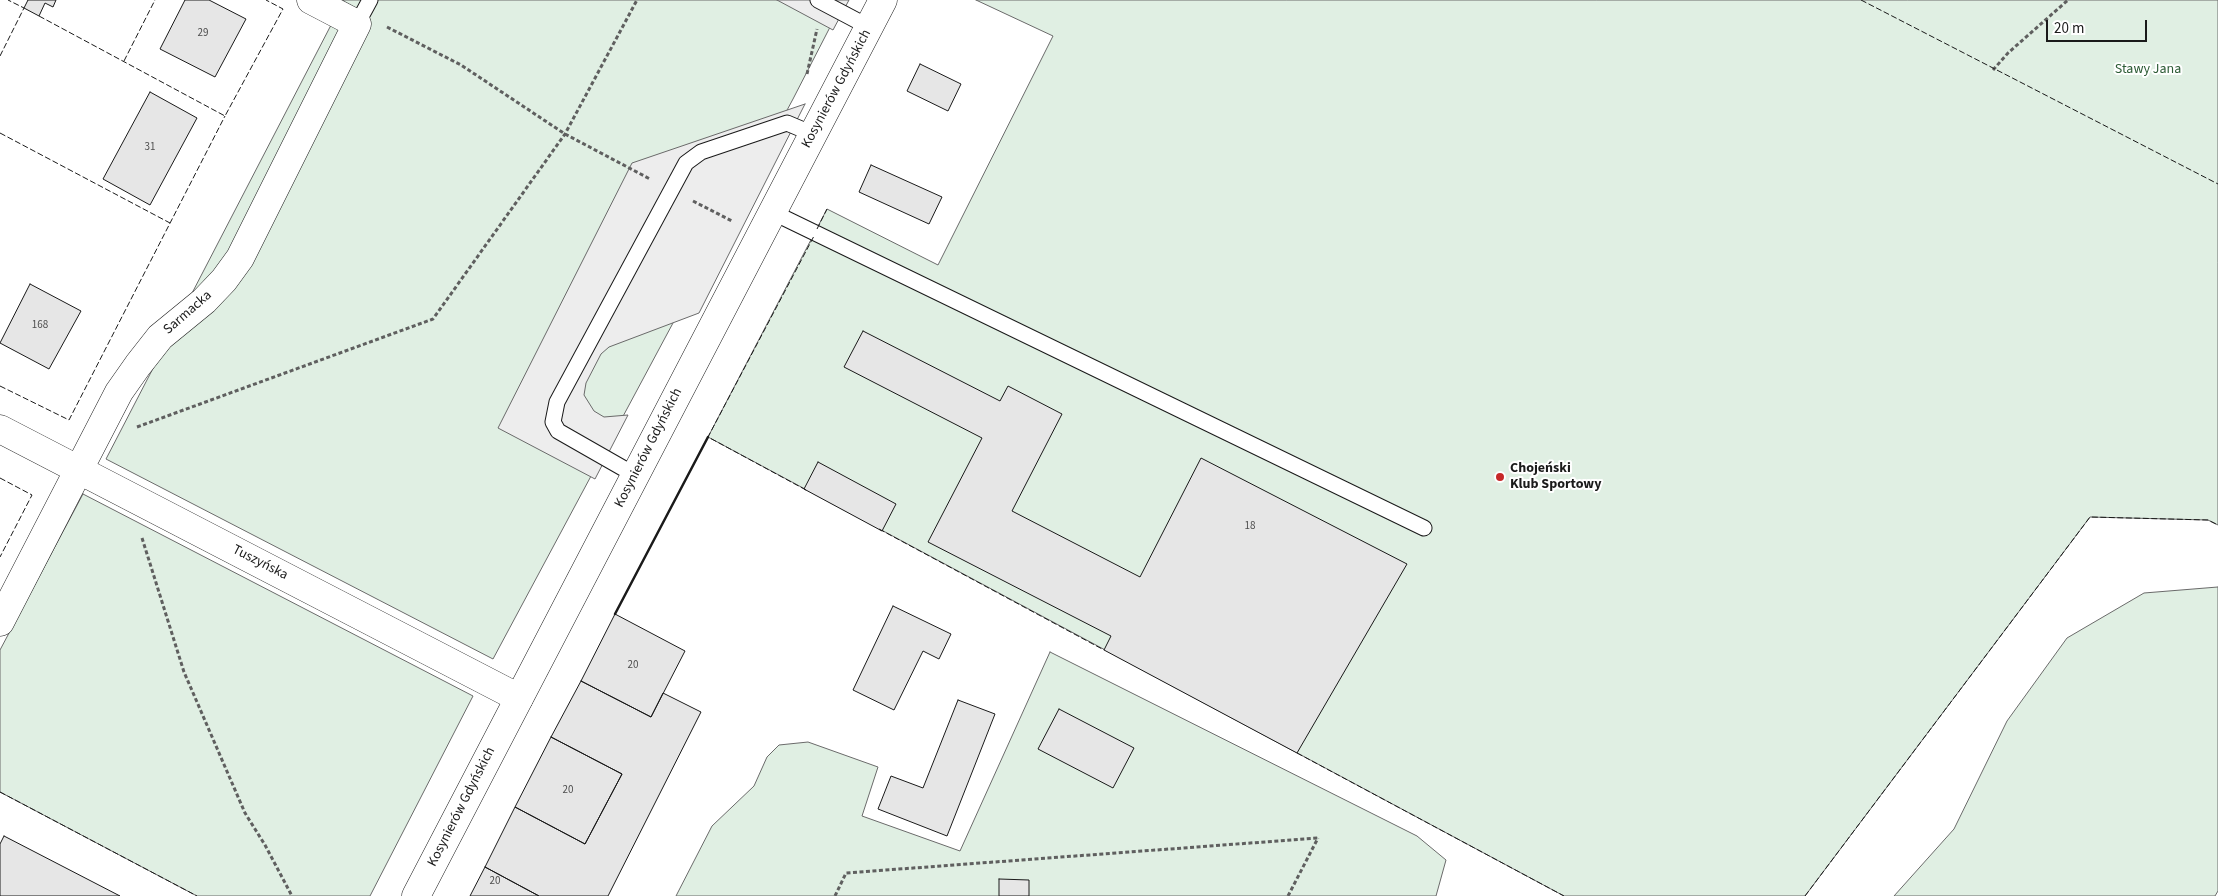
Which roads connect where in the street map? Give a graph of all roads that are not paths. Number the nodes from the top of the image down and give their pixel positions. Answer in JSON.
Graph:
{"nodes":[{"id":1,"x":311,"y":0,"type":"edge"},
{"id":2,"x":370,"y":0,"type":"edge"},
{"id":3,"x":883,"y":0,"type":"edge"},
{"id":4,"x":824,"y":3,"type":"edge"},
{"id":5,"x":357,"y":24,"type":"junction"},
{"id":6,"x":869,"y":27,"type":"junction"},
{"id":7,"x":813,"y":134,"type":"junction"},
{"id":8,"x":772,"y":212,"type":"junction"},
{"id":9,"x":0,"y":429,"type":"edge"},
{"id":10,"x":80,"y":471,"type":"junction"},
{"id":11,"x":635,"y":475,"type":"junction"},
{"id":12,"x":1424,"y":528,"type":"dead end"},
{"id":13,"x":0,"y":622,"type":"edge"},
{"id":14,"x":519,"y":698,"type":"junction"},
{"id":15,"x":416,"y":896,"type":"edge"}],
"edges":[{"from":1,"to":5,"type":"street"},
{"from":2,"to":5,"type":"lane","name":"Sarmacka"},
{"from":3,"to":6,"type":"street","name":"Kosynierów Gdyńskich"},
{"from":4,"to":6,"type":"lane"},
{"from":5,"to":10,"type":"street","name":"Sarmacka"},
{"from":6,"to":7,"type":"street","name":"Kosynierów Gdyńskich"},
{"from":7,"to":8,"type":"street","name":"Kosynierów Gdyńskich"},
{"from":7,"to":11,"type":"lane"},
{"from":8,"to":11,"type":"street","name":"Kosynierów Gdyńskich"},
{"from":8,"to":12,"type":"lane"},
{"from":9,"to":10,"type":"street","name":"Tuszyńska"},
{"from":10,"to":13,"type":"street","name":"Sarmacka"},
{"from":10,"to":14,"type":"street","name":"Tuszyńska"},
{"from":11,"to":14,"type":"street","name":"Kosynierów Gdyńskich"},
{"from":14,"to":15,"type":"street","name":"Kosynierów Gdyńskich"}]}
